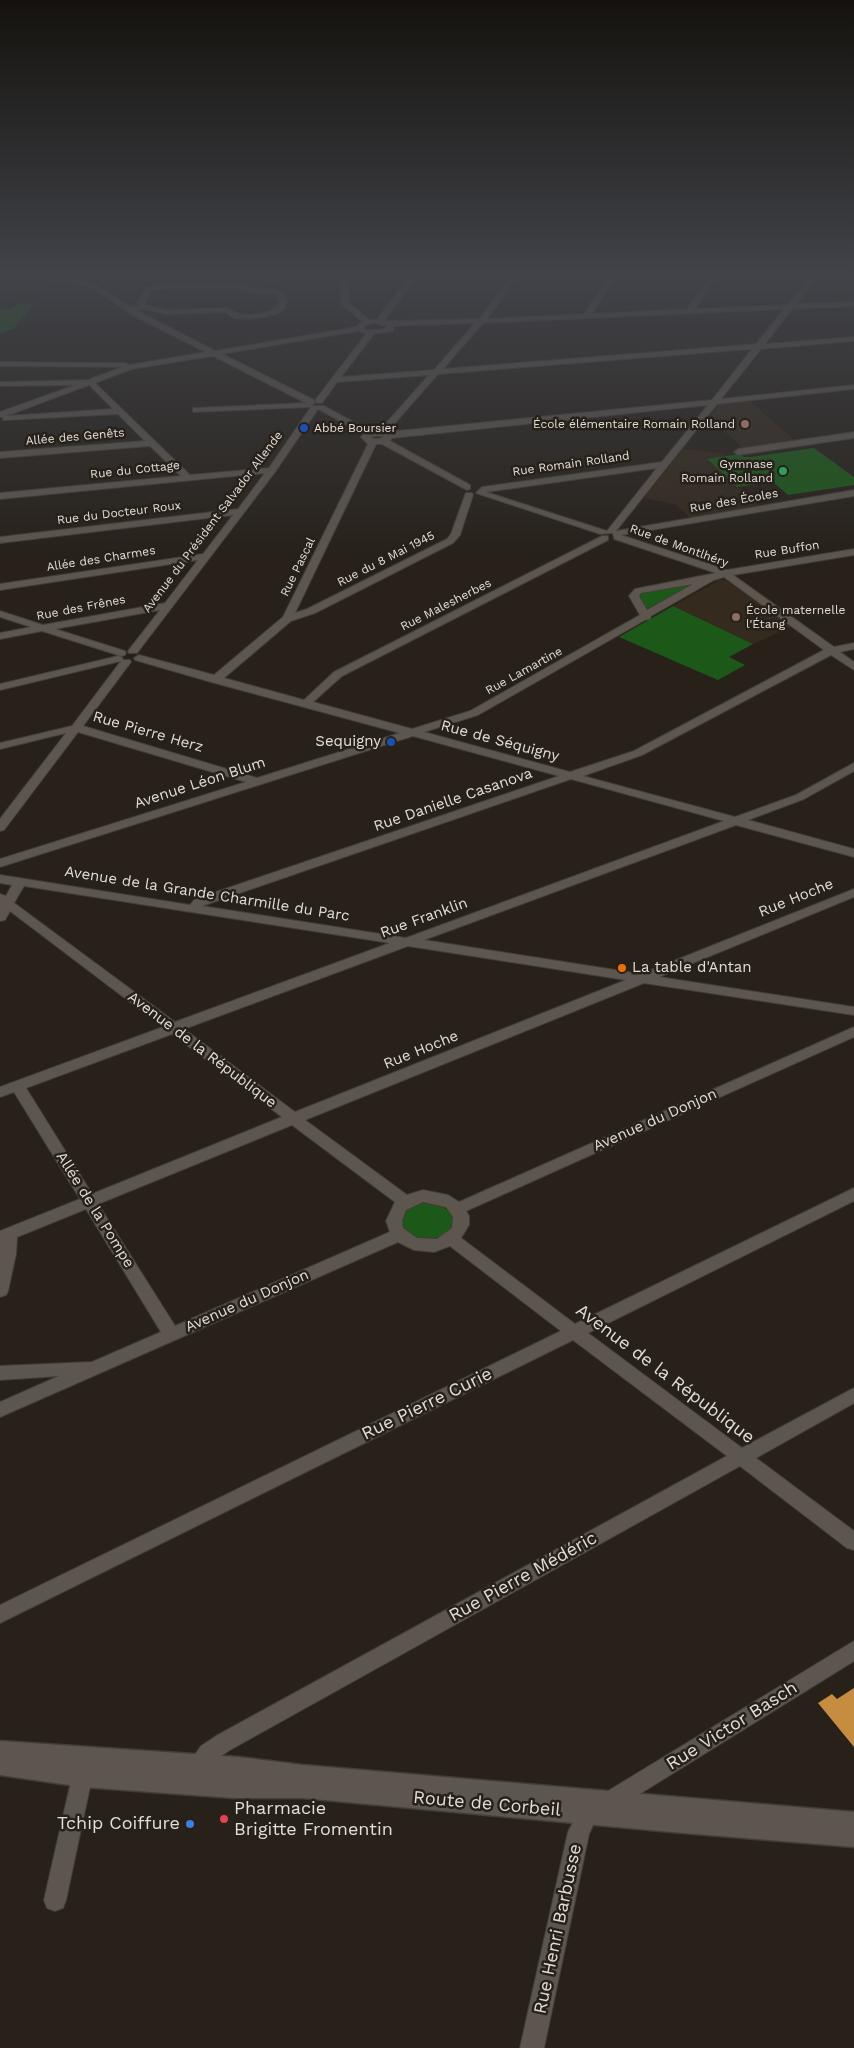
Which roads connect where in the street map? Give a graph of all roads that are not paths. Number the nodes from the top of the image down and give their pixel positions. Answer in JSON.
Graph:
{"nodes":[{"id":1,"x":128,"y":368,"type":"edge"},
{"id":2,"x":243,"y":368,"type":"edge"},
{"id":3,"x":345,"y":368,"type":"edge"},
{"id":4,"x":441,"y":368,"type":"edge"},
{"id":5,"x":503,"y":368,"type":"edge"},
{"id":6,"x":742,"y":368,"type":"edge"},
{"id":7,"x":436,"y":373,"type":"junction"},
{"id":8,"x":335,"y":380,"type":"junction"},
{"id":9,"x":90,"y":382,"type":"junction"},
{"id":10,"x":0,"y":384,"type":"edge"},
{"id":11,"x":854,"y":387,"type":"edge"},
{"id":12,"x":715,"y":402,"type":"junction"},
{"id":13,"x":315,"y":405,"type":"junction"},
{"id":14,"x":196,"y":410,"type":"dead end"},
{"id":15,"x":120,"y":411,"type":"junction"},
{"id":16,"x":0,"y":417,"type":"edge"},
{"id":17,"x":854,"y":435,"type":"edge"},
{"id":18,"x":379,"y":437,"type":"junction"},
{"id":19,"x":153,"y":443,"type":"junction"},
{"id":20,"x":738,"y":452,"type":"dead end"},
{"id":21,"x":0,"y":455,"type":"edge"},
{"id":22,"x":664,"y":464,"type":"junction"},
{"id":23,"x":272,"y":470,"type":"junction"},
{"id":24,"x":188,"y":477,"type":"junction"},
{"id":25,"x":468,"y":491,"type":"junction"},
{"id":26,"x":481,"y":492,"type":"junction"},
{"id":27,"x":854,"y":493,"type":"edge"},
{"id":28,"x":0,"y":496,"type":"edge"},
{"id":29,"x":240,"y":511,"type":"junction"},
{"id":30,"x":611,"y":534,"type":"junction"},
{"id":31,"x":0,"y":540,"type":"edge"},
{"id":32,"x":854,"y":552,"type":"edge"},
{"id":33,"x":206,"y":556,"type":"junction"},
{"id":34,"x":725,"y":573,"type":"junction"},
{"id":35,"x":711,"y":578,"type":"junction"},
{"id":36,"x":0,"y":587,"type":"edge"},
{"id":37,"x":167,"y":606,"type":"junction"},
{"id":38,"x":0,"y":614,"type":"edge"},
{"id":39,"x":646,"y":617,"type":"junction"},
{"id":40,"x":287,"y":619,"type":"junction"},
{"id":41,"x":43,"y":628,"type":"junction"},
{"id":42,"x":0,"y":636,"type":"edge"},
{"id":43,"x":854,"y":646,"type":"edge"},
{"id":44,"x":831,"y":650,"type":"junction"},
{"id":45,"x":136,"y":655,"type":"junction"},
{"id":46,"x":122,"y":658,"type":"junction"},
{"id":47,"x":854,"y":667,"type":"edge"},
{"id":48,"x":216,"y":680,"type":"junction"},
{"id":49,"x":0,"y":687,"type":"edge"},
{"id":50,"x":305,"y":704,"type":"junction"},
{"id":51,"x":75,"y":728,"type":"junction"},
{"id":52,"x":410,"y":733,"type":"junction"},
{"id":53,"x":0,"y":746,"type":"edge"},
{"id":54,"x":854,"y":766,"type":"edge"},
{"id":55,"x":570,"y":776,"type":"junction"},
{"id":56,"x":256,"y":781,"type":"junction"},
{"id":57,"x":736,"y":821,"type":"junction"},
{"id":58,"x":0,"y":828,"type":"edge"},
{"id":59,"x":854,"y":853,"type":"edge"},
{"id":60,"x":0,"y":862,"type":"edge"},
{"id":61,"x":0,"y":879,"type":"edge"},
{"id":62,"x":20,"y":882,"type":"junction"},
{"id":63,"x":854,"y":892,"type":"edge"},
{"id":64,"x":4,"y":901,"type":"edge"},
{"id":65,"x":194,"y":908,"type":"junction"},
{"id":66,"x":0,"y":917,"type":"edge"},
{"id":67,"x":408,"y":942,"type":"junction"},
{"id":68,"x":642,"y":978,"type":"junction"},
{"id":69,"x":854,"y":1011,"type":"edge"},
{"id":70,"x":174,"y":1028,"type":"junction"},
{"id":71,"x":854,"y":1032,"type":"edge"},
{"id":72,"x":18,"y":1086,"type":"junction"},
{"id":73,"x":0,"y":1092,"type":"edge"},
{"id":74,"x":294,"y":1119,"type":"junction"},
{"id":75,"x":854,"y":1194,"type":"edge"},
{"id":76,"x":89,"y":1201,"type":"junction"},
{"id":77,"x":405,"y":1202,"type":"junction"},
{"id":78,"x":457,"y":1209,"type":"junction"},
{"id":79,"x":4,"y":1235,"type":"edge"},
{"id":80,"x":399,"y":1235,"type":"junction"},
{"id":81,"x":451,"y":1239,"type":"junction"},
{"id":82,"x":2,"y":1268,"type":"edge"},
{"id":83,"x":0,"y":1291,"type":"edge"},
{"id":84,"x":575,"y":1331,"type":"junction"},
{"id":85,"x":172,"y":1334,"type":"junction"},
{"id":86,"x":96,"y":1368,"type":"junction"},
{"id":87,"x":0,"y":1373,"type":"edge"},
{"id":88,"x":854,"y":1395,"type":"edge"},
{"id":89,"x":0,"y":1410,"type":"edge"},
{"id":90,"x":741,"y":1456,"type":"junction"},
{"id":91,"x":854,"y":1542,"type":"edge"},
{"id":92,"x":0,"y":1614,"type":"edge"},
{"id":93,"x":854,"y":1650,"type":"edge"},
{"id":94,"x":0,"y":1752,"type":"edge"},
{"id":95,"x":0,"y":1764,"type":"edge"},
{"id":96,"x":199,"y":1766,"type":"junction"},
{"id":97,"x":85,"y":1767,"type":"junction"},
{"id":98,"x":145,"y":1779,"type":"junction"},
{"id":99,"x":610,"y":1801,"type":"junction"},
{"id":100,"x":589,"y":1812,"type":"junction"},
{"id":101,"x":854,"y":1823,"type":"edge"},
{"id":102,"x":854,"y":1835,"type":"edge"},
{"id":103,"x":55,"y":1900,"type":"dead end"},
{"id":104,"x":532,"y":2048,"type":"edge"}],
"edges":[{"from":1,"to":9,"type":"street"},
{"from":2,"to":13,"type":"street"},
{"from":3,"to":8,"type":"street","name":"Avenue du Président Salvador Allende"},
{"from":4,"to":7,"type":"street","name":"Rue Pascal"},
{"from":5,"to":7,"type":"street"},
{"from":6,"to":12,"type":"street"},
{"from":7,"to":8,"type":"street"},
{"from":7,"to":18,"type":"street","name":"Rue Pascal"},
{"from":8,"to":13,"type":"street","name":"Avenue du Président Salvador Allende"},
{"from":9,"to":10,"type":"street"},
{"from":9,"to":15,"type":"street"},
{"from":9,"to":16,"type":"street"},
{"from":11,"to":12,"type":"street"},
{"from":12,"to":18,"type":"street"},
{"from":12,"to":22,"type":"street"},
{"from":13,"to":14,"type":"street"},
{"from":13,"to":18,"type":"street"},
{"from":13,"to":23,"type":"street","name":"Avenue du Président Salvador Allende"},
{"from":15,"to":16,"type":"street"},
{"from":15,"to":19,"type":"street"},
{"from":17,"to":20,"type":"street"},
{"from":18,"to":25,"type":"street"},
{"from":18,"to":40,"type":"street","name":"Rue Pascal"},
{"from":19,"to":21,"type":"street","name":"Allée des Genêts"},
{"from":19,"to":24,"type":"street"},
{"from":22,"to":26,"type":"street","name":"Rue Romain Rolland"},
{"from":22,"to":30,"type":"street"},
{"from":23,"to":24,"type":"street","name":"Rue du Cottage"},
{"from":23,"to":29,"type":"street","name":"Avenue du Président Salvador Allende"},
{"from":24,"to":28,"type":"street","name":"Rue du Cottage"},
{"from":25,"to":26,"type":"street"},
{"from":25,"to":40,"type":"street","name":"Rue du 8 Mai 1945"},
{"from":26,"to":30,"type":"street","name":"Rue de Montlhéry"},
{"from":27,"to":30,"type":"street","name":"Rue des Écoles"},
{"from":29,"to":31,"type":"street","name":"Rue du Docteur Roux"},
{"from":29,"to":33,"type":"street","name":"Avenue du Président Salvador Allende"},
{"from":30,"to":34,"type":"street","name":"Rue de Montlhéry"},
{"from":30,"to":50,"type":"street","name":"Rue Malesherbes"},
{"from":32,"to":34,"type":"street","name":"Rue Buffon"},
{"from":33,"to":36,"type":"street","name":"Allée des Charmes"},
{"from":33,"to":37,"type":"street","name":"Avenue du Président Salvador Allende"},
{"from":34,"to":35,"type":"street","name":"Rue Lamartine"},
{"from":34,"to":44,"type":"street","name":"Rue de Montlhéry"},
{"from":35,"to":39,"type":"street","name":"Rue Lamartine"},
{"from":35,"to":39,"type":"street","name":"Rue Lamartine"},
{"from":37,"to":41,"type":"street","name":"Rue des Frênes"},
{"from":37,"to":45,"type":"street","name":"Avenue du Président Salvador Allende"},
{"from":38,"to":41,"type":"street"},
{"from":39,"to":52,"type":"street","name":"Rue Lamartine"},
{"from":40,"to":48,"type":"street","name":"Rue Pascal"},
{"from":41,"to":42,"type":"street","name":"Rue des Frênes"},
{"from":41,"to":46,"type":"street"},
{"from":43,"to":44,"type":"street","name":"Rue Danielle Casanova"},
{"from":44,"to":47,"type":"street","name":"Rue de Montlhéry"},
{"from":44,"to":55,"type":"street","name":"Rue Danielle Casanova"},
{"from":45,"to":46,"type":"street"},
{"from":45,"to":48,"type":"street","name":"Rue de Séquigny"},
{"from":46,"to":49,"type":"street"},
{"from":46,"to":51,"type":"street"},
{"from":48,"to":50,"type":"street","name":"Rue de Séquigny"},
{"from":50,"to":52,"type":"street","name":"Rue de Séquigny"},
{"from":51,"to":53,"type":"street","name":"Rue Pierre Herz"},
{"from":51,"to":56,"type":"street","name":"Rue Pierre Herz"},
{"from":51,"to":58,"type":"street"},
{"from":52,"to":55,"type":"street","name":"Rue de Séquigny"},
{"from":52,"to":56,"type":"street","name":"Avenue Léon Blum"},
{"from":54,"to":57,"type":"street","name":"Rue Franklin"},
{"from":55,"to":57,"type":"street","name":"Rue de Séquigny"},
{"from":55,"to":65,"type":"street","name":"Rue Danielle Casanova"},
{"from":56,"to":60,"type":"street","name":"Avenue Léon Blum"},
{"from":57,"to":59,"type":"street","name":"Rue de Séquigny"},
{"from":57,"to":67,"type":"street","name":"Rue Franklin"},
{"from":61,"to":62,"type":"street","name":"Avenue de la Grande Charmille du Parc"},
{"from":62,"to":64,"type":"street"},
{"from":62,"to":65,"type":"street","name":"Avenue de la Grande Charmille du Parc"},
{"from":63,"to":68,"type":"street","name":"Rue Hoche"},
{"from":64,"to":66,"type":"street"},
{"from":64,"to":70,"type":"street","name":"Avenue de la République"},
{"from":65,"to":67,"type":"street","name":"Avenue de la Grande Charmille du Parc"},
{"from":67,"to":68,"type":"street","name":"Avenue de la Grande Charmille du Parc"},
{"from":67,"to":70,"type":"street","name":"Rue Franklin"},
{"from":68,"to":69,"type":"street","name":"Avenue de la Grande Charmille du Parc"},
{"from":68,"to":74,"type":"street","name":"Rue Hoche"},
{"from":70,"to":72,"type":"street","name":"Rue Franklin"},
{"from":70,"to":74,"type":"street","name":"Avenue de la République"},
{"from":71,"to":78,"type":"street","name":"Avenue du Donjon"},
{"from":72,"to":73,"type":"street","name":"Rue Franklin"},
{"from":72,"to":76,"type":"street","name":"Allée de la Pompe"},
{"from":74,"to":76,"type":"street","name":"Rue Hoche"},
{"from":74,"to":77,"type":"street","name":"Avenue de la République"},
{"from":75,"to":84,"type":"street","name":"Rue Pierre Curie"},
{"from":76,"to":79,"type":"street","name":"Rue Hoche"},
{"from":76,"to":85,"type":"street","name":"Allée de la Pompe"},
{"from":77,"to":78,"type":"street"},
{"from":77,"to":80,"type":"street"},
{"from":78,"to":81,"type":"street"},
{"from":79,"to":82,"type":"street"},
{"from":80,"to":81,"type":"street"},
{"from":80,"to":85,"type":"street","name":"Avenue du Donjon"},
{"from":81,"to":84,"type":"street","name":"Avenue de la République"},
{"from":82,"to":83,"type":"street"},
{"from":84,"to":90,"type":"street","name":"Avenue de la République"},
{"from":84,"to":92,"type":"street","name":"Rue Pierre Curie"},
{"from":85,"to":86,"type":"street","name":"Avenue du Donjon"},
{"from":86,"to":87,"type":"street"},
{"from":86,"to":89,"type":"street","name":"Avenue du Donjon"},
{"from":88,"to":90,"type":"street","name":"Rue Pierre Médéric"},
{"from":90,"to":91,"type":"street","name":"Avenue de la République"},
{"from":90,"to":96,"type":"street","name":"Rue Pierre Médéric"},
{"from":93,"to":99,"type":"street","name":"Rue Victor Basch"},
{"from":94,"to":97,"type":"main road","name":"Route de Corbeil"},
{"from":95,"to":97,"type":"main road","name":"Route de Corbeil"},
{"from":96,"to":97,"type":"main road","name":"Route de Corbeil"},
{"from":96,"to":98,"type":"main road"},
{"from":96,"to":99,"type":"main road","name":"Route de Corbeil"},
{"from":97,"to":98,"type":"main road","name":"Route de Corbeil"},
{"from":97,"to":103,"type":"street"},
{"from":98,"to":100,"type":"main road","name":"Route de Corbeil"},
{"from":99,"to":100,"type":"main road"},
{"from":99,"to":101,"type":"main road","name":"Route de Corbeil"},
{"from":100,"to":102,"type":"main road","name":"Route de Corbeil"},
{"from":100,"to":104,"type":"street","name":"Rue Henri Barbusse"}]}
